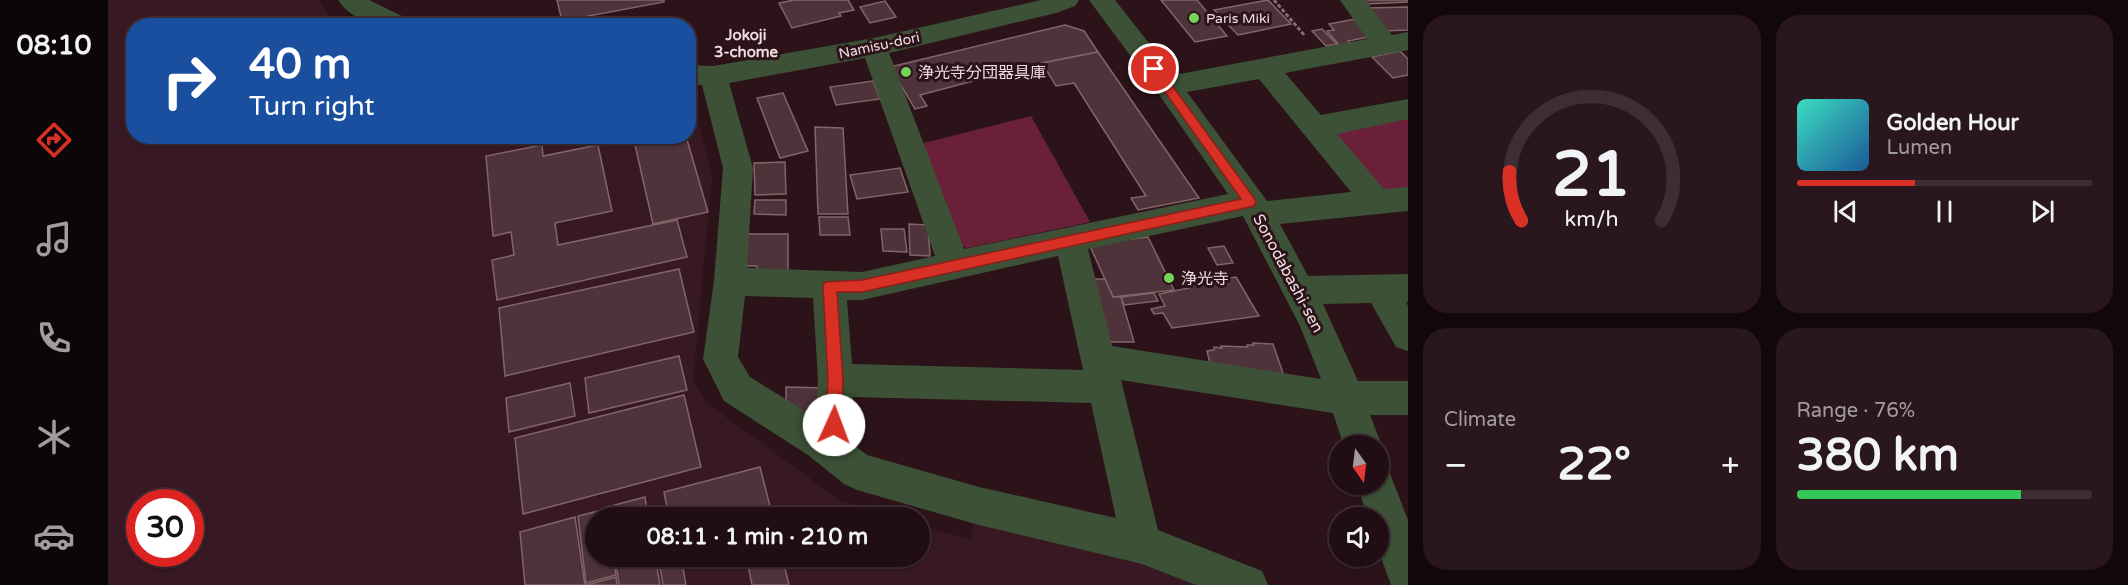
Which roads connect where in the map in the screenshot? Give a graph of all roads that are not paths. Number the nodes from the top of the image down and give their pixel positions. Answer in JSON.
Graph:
{"nodes":[{"id":1,"x":351,"y":0,"type":"edge"},
{"id":2,"x":1066,"y":0,"type":"edge"},
{"id":3,"x":1102,"y":0,"type":"edge"},
{"id":4,"x":1353,"y":0,"type":"edge"},
{"id":5,"x":383,"y":18,"type":"edge"},
{"id":6,"x":1397,"y":43,"type":"edge"},
{"id":7,"x":874,"y":47,"type":"junction"},
{"id":8,"x":1266,"y":69,"type":"junction"},
{"id":9,"x":701,"y":76,"type":"edge"},
{"id":10,"x":1167,"y":86,"type":"junction"},
{"id":11,"x":1408,"y":109,"type":"edge"},
{"id":12,"x":1316,"y":127,"type":"junction"},
{"id":13,"x":1408,"y":200,"type":"edge"},
{"id":14,"x":1376,"y":201,"type":"junction"},
{"id":15,"x":1254,"y":208,"type":"junction"},
{"id":16,"x":1070,"y":240,"type":"junction"},
{"id":17,"x":954,"y":265,"type":"junction"},
{"id":18,"x":730,"y":280,"type":"junction"},
{"id":19,"x":829,"y":286,"type":"junction"},
{"id":20,"x":1394,"y":288,"type":"edge"},
{"id":21,"x":1300,"y":290,"type":"junction"},
{"id":22,"x":1408,"y":336,"type":"edge"},
{"id":23,"x":1101,"y":374,"type":"junction"},
{"id":24,"x":836,"y":380,"type":"junction"},
{"id":25,"x":1347,"y":398,"type":"junction"},
{"id":26,"x":1408,"y":398,"type":"edge"},
{"id":27,"x":1359,"y":435,"type":"edge"},
{"id":28,"x":821,"y":442,"type":"junction"},
{"id":29,"x":1380,"y":495,"type":"edge"},
{"id":30,"x":1142,"y":544,"type":"junction"},
{"id":31,"x":1408,"y":577,"type":"edge"},
{"id":32,"x":1248,"y":585,"type":"edge"}],
"edges":[{"from":1,"to":5,"type":"street"},
{"from":2,"to":7,"type":"street","name":"Namisu-dori"},
{"from":3,"to":10,"type":"street","name":"Sonodabashi-sen"},
{"from":4,"to":6,"type":"street"},
{"from":6,"to":8,"type":"street"},
{"from":7,"to":9,"type":"street","name":"Namisu-dori"},
{"from":7,"to":17,"type":"street"},
{"from":8,"to":10,"type":"street"},
{"from":8,"to":12,"type":"street"},
{"from":9,"to":18,"type":"street"},
{"from":10,"to":15,"type":"street","name":"Sonodabashi-sen"},
{"from":11,"to":12,"type":"street"},
{"from":12,"to":14,"type":"street"},
{"from":13,"to":14,"type":"street"},
{"from":14,"to":15,"type":"street"},
{"from":15,"to":16,"type":"street"},
{"from":15,"to":21,"type":"street","name":"Sonodabashi-sen"},
{"from":16,"to":17,"type":"street"},
{"from":16,"to":23,"type":"street"},
{"from":17,"to":19,"type":"street"},
{"from":18,"to":19,"type":"street"},
{"from":18,"to":28,"type":"street"},
{"from":19,"to":24,"type":"street"},
{"from":20,"to":21,"type":"street"},
{"from":20,"to":22,"type":"street"},
{"from":21,"to":25,"type":"street","name":"Sonodabashi-sen"},
{"from":23,"to":24,"type":"street"},
{"from":23,"to":25,"type":"street"},
{"from":23,"to":30,"type":"street"},
{"from":24,"to":28,"type":"street"},
{"from":25,"to":26,"type":"street"},
{"from":25,"to":27,"type":"street","name":"Sonodabashi-sen"},
{"from":28,"to":30,"type":"street"},
{"from":29,"to":31,"type":"street"},
{"from":30,"to":32,"type":"street"}]}
